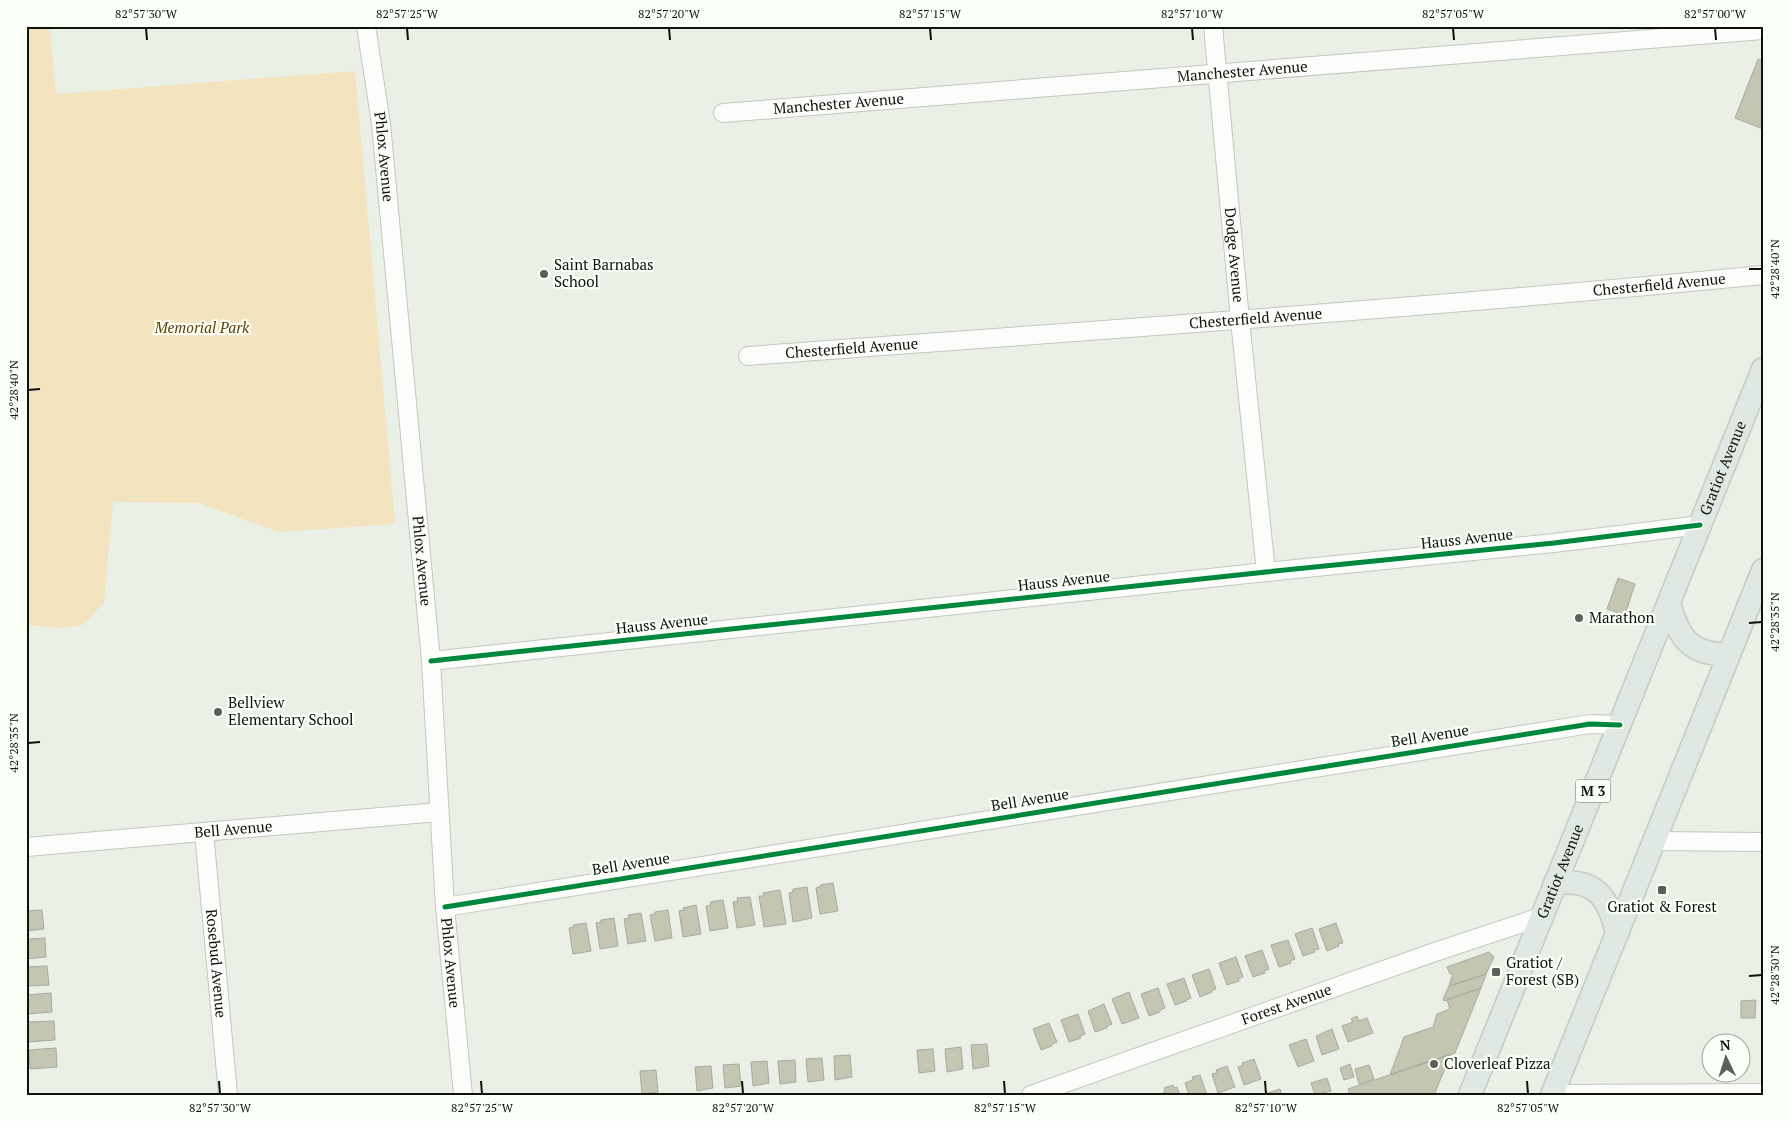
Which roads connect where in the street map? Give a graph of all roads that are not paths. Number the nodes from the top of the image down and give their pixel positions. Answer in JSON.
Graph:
{"nodes":[{"id":1,"x":366,"y":26,"type":"edge"},
{"id":2,"x":1213,"y":26,"type":"edge"},
{"id":3,"x":1763,"y":30,"type":"edge"},
{"id":4,"x":1217,"y":73,"type":"junction"},
{"id":5,"x":723,"y":113,"type":"dead end"},
{"id":6,"x":1763,"y":275,"type":"edge"},
{"id":7,"x":1240,"y":320,"type":"junction"},
{"id":8,"x":748,"y":356,"type":"dead end"},
{"id":9,"x":1763,"y":368,"type":"edge"},
{"id":10,"x":1700,"y":525,"type":"junction"},
{"id":11,"x":1763,"y":570,"type":"edge"},
{"id":12,"x":1266,"y":572,"type":"junction"},
{"id":13,"x":1669,"y":602,"type":"junction"},
{"id":14,"x":1729,"y":654,"type":"junction"},
{"id":15,"x":431,"y":661,"type":"junction"},
{"id":16,"x":1620,"y":725,"type":"junction"},
{"id":17,"x":439,"y":812,"type":"junction"},
{"id":18,"x":204,"y":832,"type":"junction"},
{"id":19,"x":1654,"y":842,"type":"junction"},
{"id":20,"x":1763,"y":842,"type":"edge"},
{"id":21,"x":26,"y":847,"type":"edge"},
{"id":22,"x":1556,"y":884,"type":"junction"},
{"id":23,"x":445,"y":907,"type":"junction"},
{"id":24,"x":1542,"y":916,"type":"junction"},
{"id":25,"x":1617,"y":934,"type":"junction"},
{"id":26,"x":1763,"y":1093,"type":"edge"},
{"id":27,"x":1553,"y":1094,"type":"edge"},
{"id":28,"x":228,"y":1095,"type":"edge"},
{"id":29,"x":463,"y":1095,"type":"edge"},
{"id":30,"x":1031,"y":1095,"type":"edge"},
{"id":31,"x":1470,"y":1095,"type":"edge"}],
"edges":[{"from":1,"to":15,"type":"street","name":"Phlox Avenue"},
{"from":2,"to":4,"type":"street","name":"Dodge Avenue"},
{"from":3,"to":4,"type":"street","name":"Manchester Avenue"},
{"from":4,"to":5,"type":"street","name":"Manchester Avenue"},
{"from":4,"to":7,"type":"street","name":"Dodge Avenue"},
{"from":6,"to":7,"type":"street","name":"Chesterfield Avenue"},
{"from":7,"to":8,"type":"street","name":"Chesterfield Avenue"},
{"from":7,"to":12,"type":"street","name":"Dodge Avenue"},
{"from":9,"to":10,"type":"main road","name":"Gratiot Avenue","number":"M 3"},
{"from":10,"to":12,"type":"street","name":"Hauss Avenue"},
{"from":10,"to":13,"type":"main road","name":"Gratiot Avenue","number":"M 3"},
{"from":11,"to":14,"type":"main road"},
{"from":12,"to":15,"type":"street","name":"Hauss Avenue"},
{"from":13,"to":14,"type":"main road"},
{"from":13,"to":16,"type":"main road","name":"Gratiot Avenue","number":"M 3"},
{"from":14,"to":19,"type":"main road"},
{"from":15,"to":17,"type":"street","name":"Phlox Avenue"},
{"from":16,"to":22,"type":"main road","name":"Gratiot Avenue","number":"M 3"},
{"from":16,"to":23,"type":"street","name":"Bell Avenue"},
{"from":17,"to":18,"type":"street","name":"Bell Avenue"},
{"from":17,"to":23,"type":"street","name":"Phlox Avenue"},
{"from":18,"to":21,"type":"street","name":"Bell Avenue"},
{"from":18,"to":28,"type":"street","name":"Rosebud Avenue"},
{"from":19,"to":20,"type":"street"},
{"from":19,"to":25,"type":"main road"},
{"from":22,"to":24,"type":"main road","name":"Gratiot Avenue","number":"M 3"},
{"from":22,"to":25,"type":"main road"},
{"from":23,"to":29,"type":"street","name":"Phlox Avenue"},
{"from":24,"to":30,"type":"street","name":"Forest Avenue"},
{"from":24,"to":31,"type":"main road","name":"Gratiot Avenue","number":"M 3"},
{"from":25,"to":27,"type":"main road"},
{"from":26,"to":27,"type":"street"}]}
